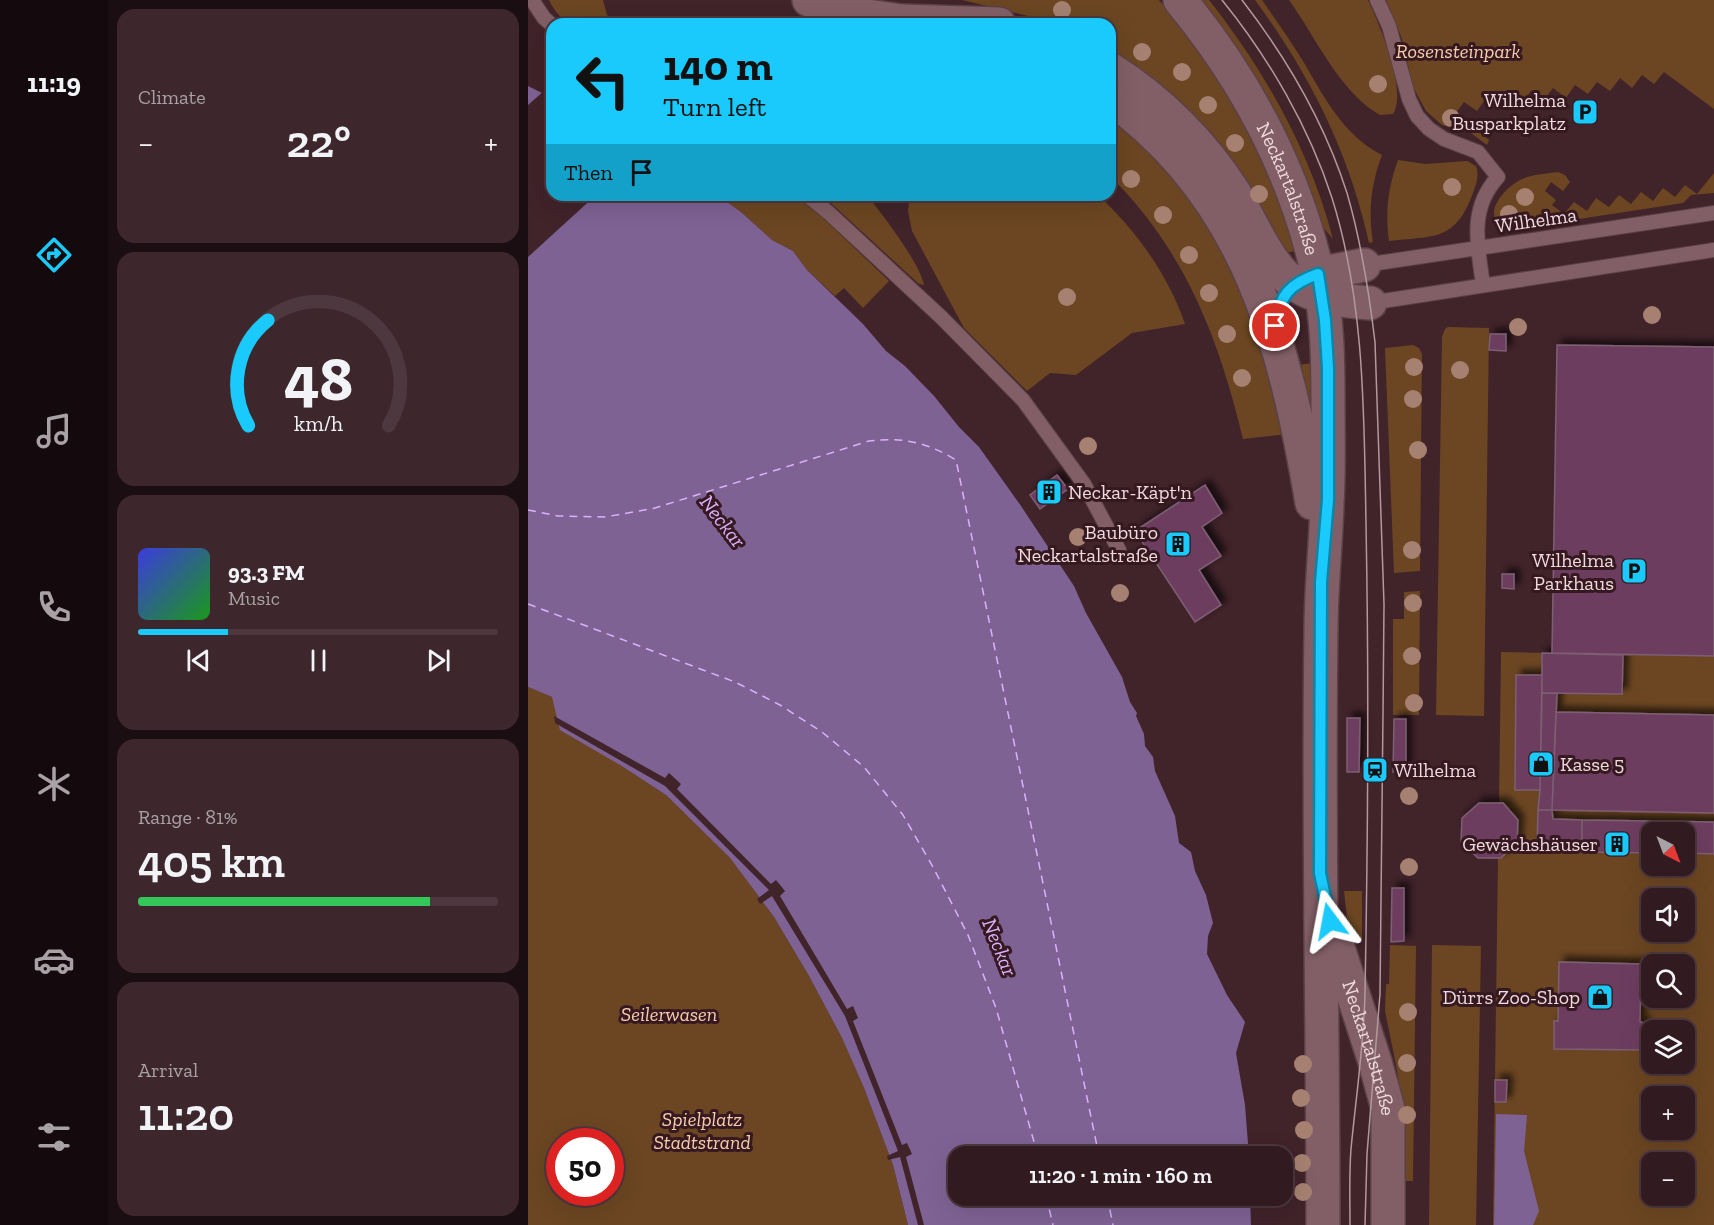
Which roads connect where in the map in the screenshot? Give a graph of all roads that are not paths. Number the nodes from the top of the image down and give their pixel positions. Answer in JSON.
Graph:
{"nodes":[{"id":1,"x":531,"y":0,"type":"edge"},
{"id":2,"x":808,"y":0,"type":"edge"},
{"id":3,"x":1180,"y":0,"type":"edge"},
{"id":4,"x":1377,"y":0,"type":"edge"},
{"id":5,"x":882,"y":18,"type":"edge"},
{"id":6,"x":546,"y":20,"type":"edge"},
{"id":7,"x":1116,"y":73,"type":"edge"},
{"id":8,"x":1116,"y":103,"type":"edge"},
{"id":9,"x":814,"y":201,"type":"edge"},
{"id":10,"x":1714,"y":213,"type":"edge"},
{"id":11,"x":1301,"y":219,"type":"junction"},
{"id":12,"x":1478,"y":248,"type":"junction"},
{"id":13,"x":1714,"y":250,"type":"edge"},
{"id":14,"x":1356,"y":266,"type":"junction"},
{"id":15,"x":1312,"y":285,"type":"junction"},
{"id":16,"x":1483,"y":285,"type":"junction"},
{"id":17,"x":1370,"y":303,"type":"junction"},
{"id":18,"x":1276,"y":343,"type":"junction"},
{"id":19,"x":1328,"y":368,"type":"junction"},
{"id":20,"x":1119,"y":550,"type":"dead end"},
{"id":21,"x":1321,"y":582,"type":"junction"},
{"id":22,"x":1320,"y":873,"type":"junction"},
{"id":23,"x":1323,"y":1225,"type":"edge"},
{"id":24,"x":1388,"y":1225,"type":"edge"}],
"edges":[{"from":1,"to":6,"type":"lane"},
{"from":2,"to":5,"type":"main road"},
{"from":3,"to":11,"type":"main road","name":"Neckartalstraße"},
{"from":4,"to":12,"type":"lane"},
{"from":7,"to":15,"type":"main road"},
{"from":8,"to":18,"type":"main road","name":"Neckartalstraße"},
{"from":9,"to":20,"type":"lane"},
{"from":10,"to":12,"type":"lane","name":"Wilhelma"},
{"from":11,"to":14,"type":"main road"},
{"from":11,"to":15,"type":"main road","name":"Neckartalstraße"},
{"from":12,"to":14,"type":"lane","name":"Wilhelma"},
{"from":12,"to":16,"type":"lane"},
{"from":13,"to":16,"type":"lane"},
{"from":14,"to":15,"type":"main road"},
{"from":15,"to":17,"type":"main road"},
{"from":15,"to":18,"type":"main road"},
{"from":15,"to":19,"type":"main road","name":"Neckartalstraße"},
{"from":16,"to":17,"type":"lane"},
{"from":17,"to":19,"type":"main road"},
{"from":18,"to":21,"type":"main road","name":"Neckartalstraße"},
{"from":19,"to":21,"type":"main road","name":"Neckartalstraße"},
{"from":21,"to":22,"type":"main road","name":"Neckartalstraße"},
{"from":22,"to":23,"type":"main road","name":"Neckartalstraße"},
{"from":22,"to":24,"type":"main road","name":"Neckartalstraße"}]}
